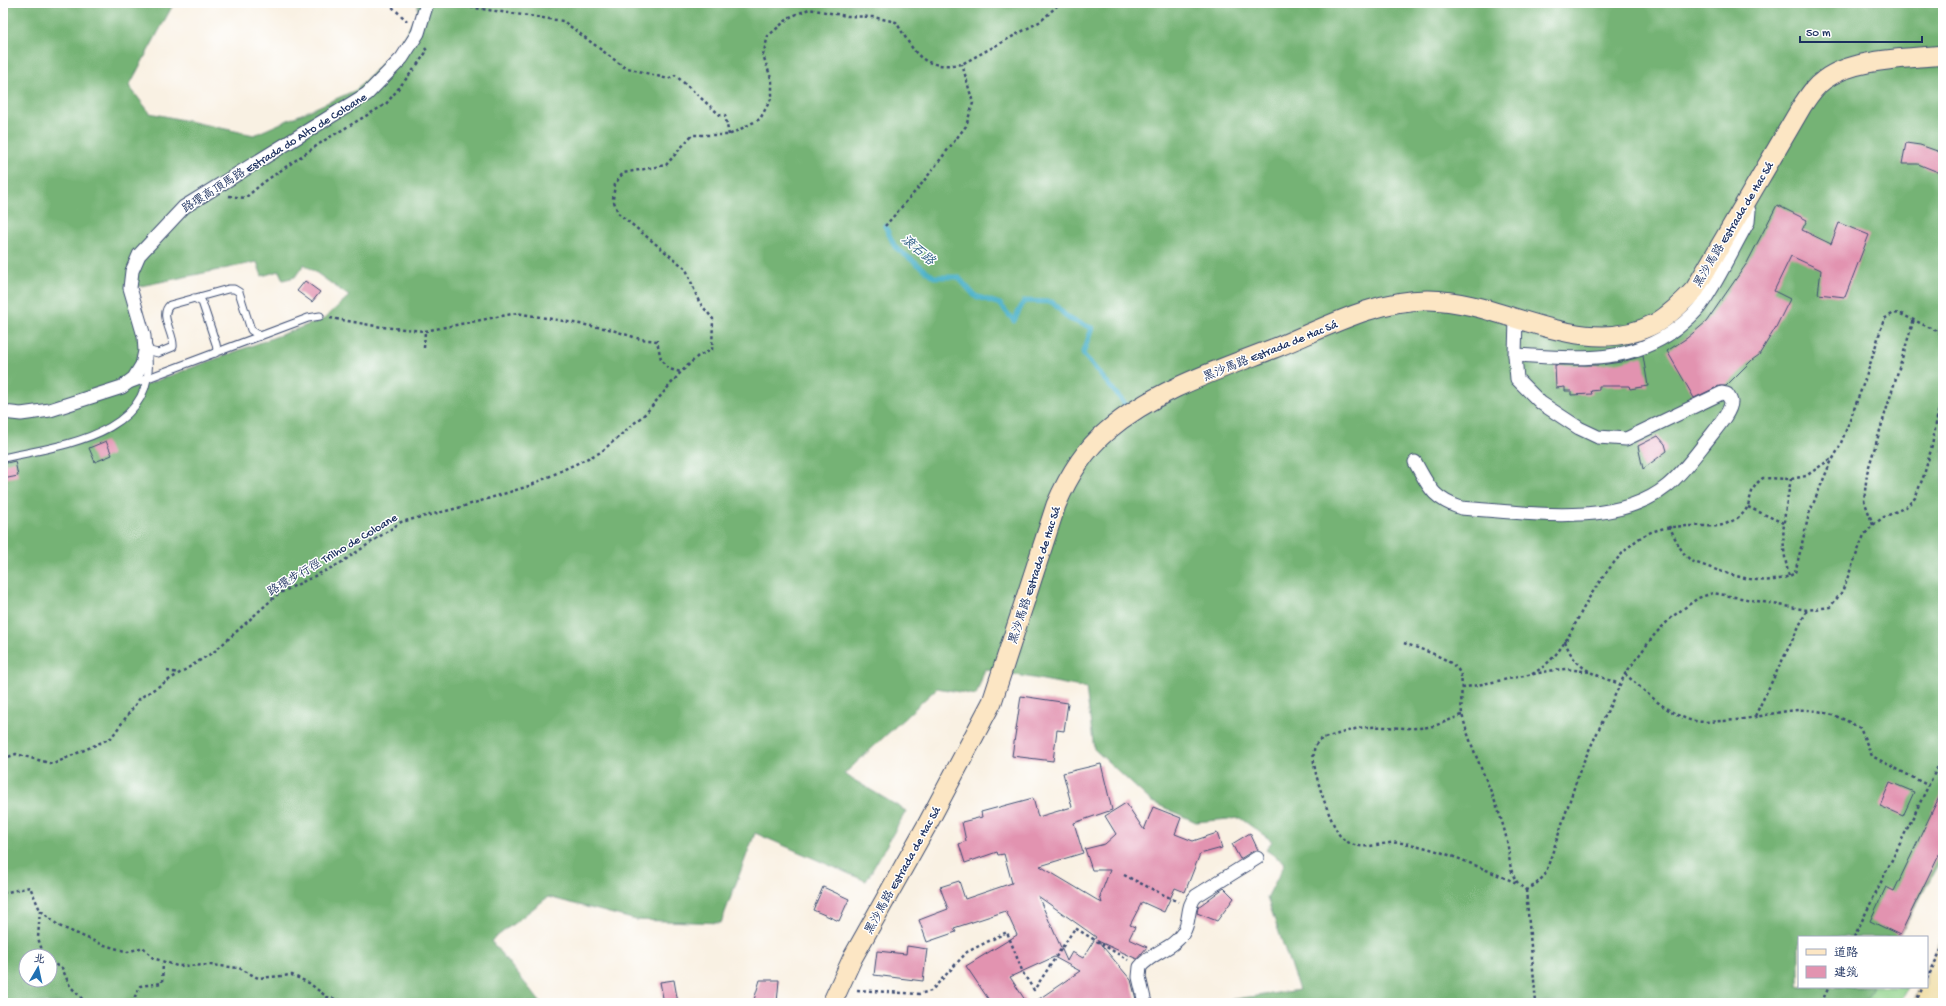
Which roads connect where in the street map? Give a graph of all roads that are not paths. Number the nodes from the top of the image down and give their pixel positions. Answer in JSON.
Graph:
{"nodes":[{"id":1,"x":427,"y":3,"type":"edge"},
{"id":2,"x":1943,"y":55,"type":"edge"},
{"id":3,"x":1746,"y":204,"type":"junction"},
{"id":4,"x":194,"y":298,"type":"junction"},
{"id":5,"x":320,"y":316,"type":"road end"},
{"id":6,"x":1516,"y":318,"type":"junction"},
{"id":7,"x":250,"y":327,"type":"junction"},
{"id":8,"x":260,"y":336,"type":"junction"},
{"id":9,"x":145,"y":340,"type":"junction"},
{"id":10,"x":249,"y":340,"type":"junction"},
{"id":11,"x":215,"y":353,"type":"junction"},
{"id":12,"x":1515,"y":355,"type":"junction"},
{"id":13,"x":148,"y":378,"type":"junction"},
{"id":14,"x":122,"y":387,"type":"junction"},
{"id":15,"x":3,"y":412,"type":"edge"},
{"id":16,"x":3,"y":458,"type":"edge"},
{"id":17,"x":1415,"y":462,"type":"dead end"},
{"id":18,"x":1258,"y":858,"type":"dead end"},
{"id":19,"x":832,"y":1003,"type":"edge"},
{"id":20,"x":1144,"y":1003,"type":"edge"}],
"edges":[{"from":1,"to":9,"type":"street","name":"路環高頂馬路 Estrada do Alto de Coloane"},
{"from":2,"to":3,"type":"main road","name":"黑沙馬路 Estrada de Hac Sá"},
{"from":3,"to":6,"type":"main road","name":"黑沙馬路 Estrada de Hac Sá"},
{"from":3,"to":12,"type":"street"},
{"from":4,"to":7,"type":"lane"},
{"from":4,"to":9,"type":"lane"},
{"from":4,"to":11,"type":"lane"},
{"from":5,"to":8,"type":"lane"},
{"from":6,"to":12,"type":"street"},
{"from":6,"to":19,"type":"main road","name":"黑沙馬路 Estrada de Hac Sá"},
{"from":7,"to":8,"type":"lane"},
{"from":7,"to":10,"type":"lane"},
{"from":8,"to":10,"type":"lane"},
{"from":9,"to":13,"type":"lane"},
{"from":9,"to":14,"type":"street","name":"路環高頂馬路 Estrada do Alto de Coloane"},
{"from":10,"to":11,"type":"lane"},
{"from":11,"to":13,"type":"lane"},
{"from":12,"to":17,"type":"street"},
{"from":13,"to":14,"type":"lane"},
{"from":13,"to":16,"type":"lane"},
{"from":14,"to":15,"type":"street","name":"路環高頂馬路 Estrada do Alto de Coloane"},
{"from":18,"to":20,"type":"street"}]}
